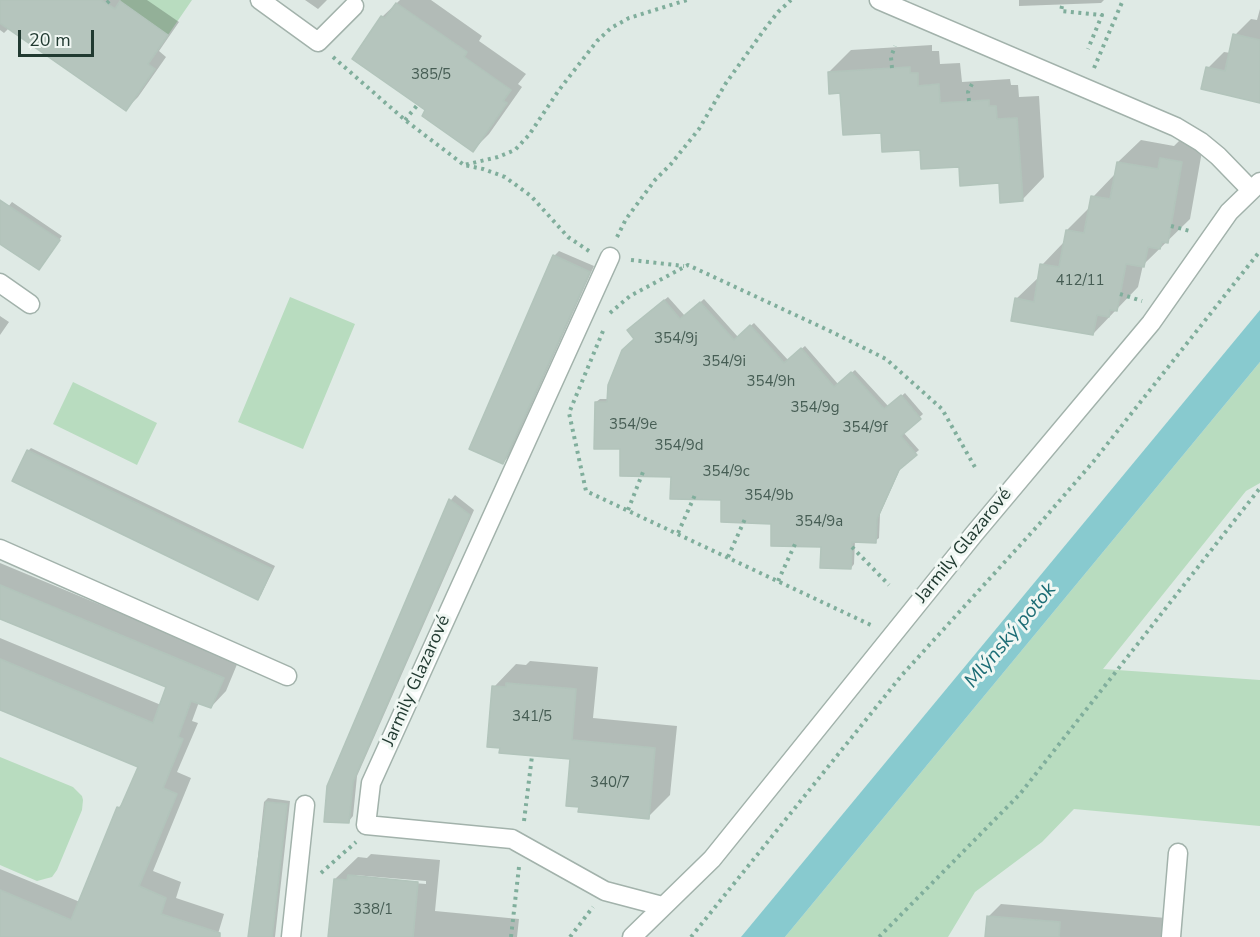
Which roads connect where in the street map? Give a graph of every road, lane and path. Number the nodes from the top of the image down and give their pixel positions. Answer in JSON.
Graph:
{"nodes":[{"id":1,"x":260,"y":0,"type":"edge"},
{"id":2,"x":687,"y":0,"type":"edge"},
{"id":3,"x":791,"y":0,"type":"edge"},
{"id":4,"x":879,"y":0,"type":"edge"},
{"id":5,"x":1123,"y":0,"type":"edge"},
{"id":6,"x":354,"y":6,"type":"dead end"},
{"id":7,"x":1062,"y":6,"type":"dead end"},
{"id":8,"x":318,"y":42,"type":"junction"},
{"id":9,"x":895,"y":46,"type":"dead end"},
{"id":10,"x":1088,"y":49,"type":"dead end"},
{"id":11,"x":892,"y":68,"type":"dead end"},
{"id":12,"x":974,"y":80,"type":"dead end"},
{"id":13,"x":1086,"y":88,"type":"junction"},
{"id":14,"x":969,"y":101,"type":"dead end"},
{"id":15,"x":419,"y":103,"type":"dead end"},
{"id":16,"x":405,"y":120,"type":"junction"},
{"id":17,"x":464,"y":165,"type":"junction"},
{"id":18,"x":1256,"y":186,"type":"edge"},
{"id":19,"x":1171,"y":226,"type":"dead end"},
{"id":20,"x":1193,"y":232,"type":"dead end"},
{"id":21,"x":1260,"y":251,"type":"edge"},
{"id":22,"x":610,"y":257,"type":"junction"},
{"id":23,"x":685,"y":266,"type":"junction"},
{"id":24,"x":0,"y":283,"type":"edge"},
{"id":25,"x":1120,"y":294,"type":"dead end"},
{"id":26,"x":1143,"y":301,"type":"dead end"},
{"id":27,"x":30,"y":304,"type":"dead end"},
{"id":28,"x":976,"y":469,"type":"dead end"},
{"id":29,"x":643,"y":472,"type":"dead end"},
{"id":30,"x":1260,"y":488,"type":"edge"},
{"id":31,"x":695,"y":495,"type":"dead end"},
{"id":32,"x":628,"y":510,"type":"junction"},
{"id":33,"x":745,"y":519,"type":"dead end"},
{"id":34,"x":678,"y":533,"type":"junction"},
{"id":35,"x":796,"y":542,"type":"dead end"},
{"id":36,"x":852,"y":547,"type":"dead end"},
{"id":37,"x":0,"y":549,"type":"edge"},
{"id":38,"x":728,"y":557,"type":"junction"},
{"id":39,"x":778,"y":581,"type":"junction"},
{"id":40,"x":889,"y":585,"type":"dead end"},
{"id":41,"x":892,"y":636,"type":"junction"},
{"id":42,"x":287,"y":676,"type":"dead end"},
{"id":43,"x":305,"y":805,"type":"dead end"},
{"id":44,"x":375,"y":826,"type":"junction"},
{"id":45,"x":1178,"y":853,"type":"dead end"},
{"id":46,"x":315,"y":878,"type":"dead end"},
{"id":47,"x":606,"y":891,"type":"junction"},
{"id":48,"x":663,"y":906,"type":"junction"},
{"id":49,"x":291,"y":937,"type":"edge"},
{"id":50,"x":570,"y":937,"type":"edge"},
{"id":51,"x":632,"y":937,"type":"edge"},
{"id":52,"x":691,"y":937,"type":"edge"},
{"id":53,"x":879,"y":937,"type":"edge"},
{"id":54,"x":1171,"y":937,"type":"edge"}],
"edges":[{"from":1,"to":8,"type":"street"},
{"from":2,"to":17,"type":"path"},
{"from":3,"to":22,"type":"path"},
{"from":4,"to":13,"type":"street"},
{"from":5,"to":13,"type":"path"},
{"from":6,"to":8,"type":"street"},
{"from":7,"to":10,"type":"path"},
{"from":8,"to":16,"type":"path"},
{"from":9,"to":11,"type":"path"},
{"from":12,"to":14,"type":"path"},
{"from":13,"to":18,"type":"street"},
{"from":15,"to":16,"type":"path"},
{"from":16,"to":17,"type":"path"},
{"from":17,"to":22,"type":"path"},
{"from":18,"to":41,"type":"street","name":"Jarmily Glazarové"},
{"from":19,"to":20,"type":"path"},
{"from":21,"to":52,"type":"path"},
{"from":22,"to":23,"type":"path"},
{"from":22,"to":44,"type":"street","name":"Jarmily Glazarové"},
{"from":23,"to":28,"type":"path"},
{"from":23,"to":32,"type":"path"},
{"from":24,"to":27,"type":"street"},
{"from":25,"to":26,"type":"path"},
{"from":29,"to":32,"type":"path"},
{"from":30,"to":53,"type":"path"},
{"from":31,"to":34,"type":"path"},
{"from":32,"to":34,"type":"path"},
{"from":33,"to":38,"type":"path"},
{"from":34,"to":38,"type":"path"},
{"from":35,"to":39,"type":"path"},
{"from":36,"to":40,"type":"path"},
{"from":37,"to":42,"type":"street"},
{"from":38,"to":39,"type":"path"},
{"from":39,"to":41,"type":"path"},
{"from":41,"to":48,"type":"street","name":"Jarmily Glazarové"},
{"from":43,"to":49,"type":"street"},
{"from":44,"to":46,"type":"path"},
{"from":44,"to":47,"type":"street"},
{"from":45,"to":54,"type":"street"},
{"from":47,"to":48,"type":"street"},
{"from":47,"to":50,"type":"path"},
{"from":48,"to":51,"type":"street","name":"Jarmily Glazarové"}]}
